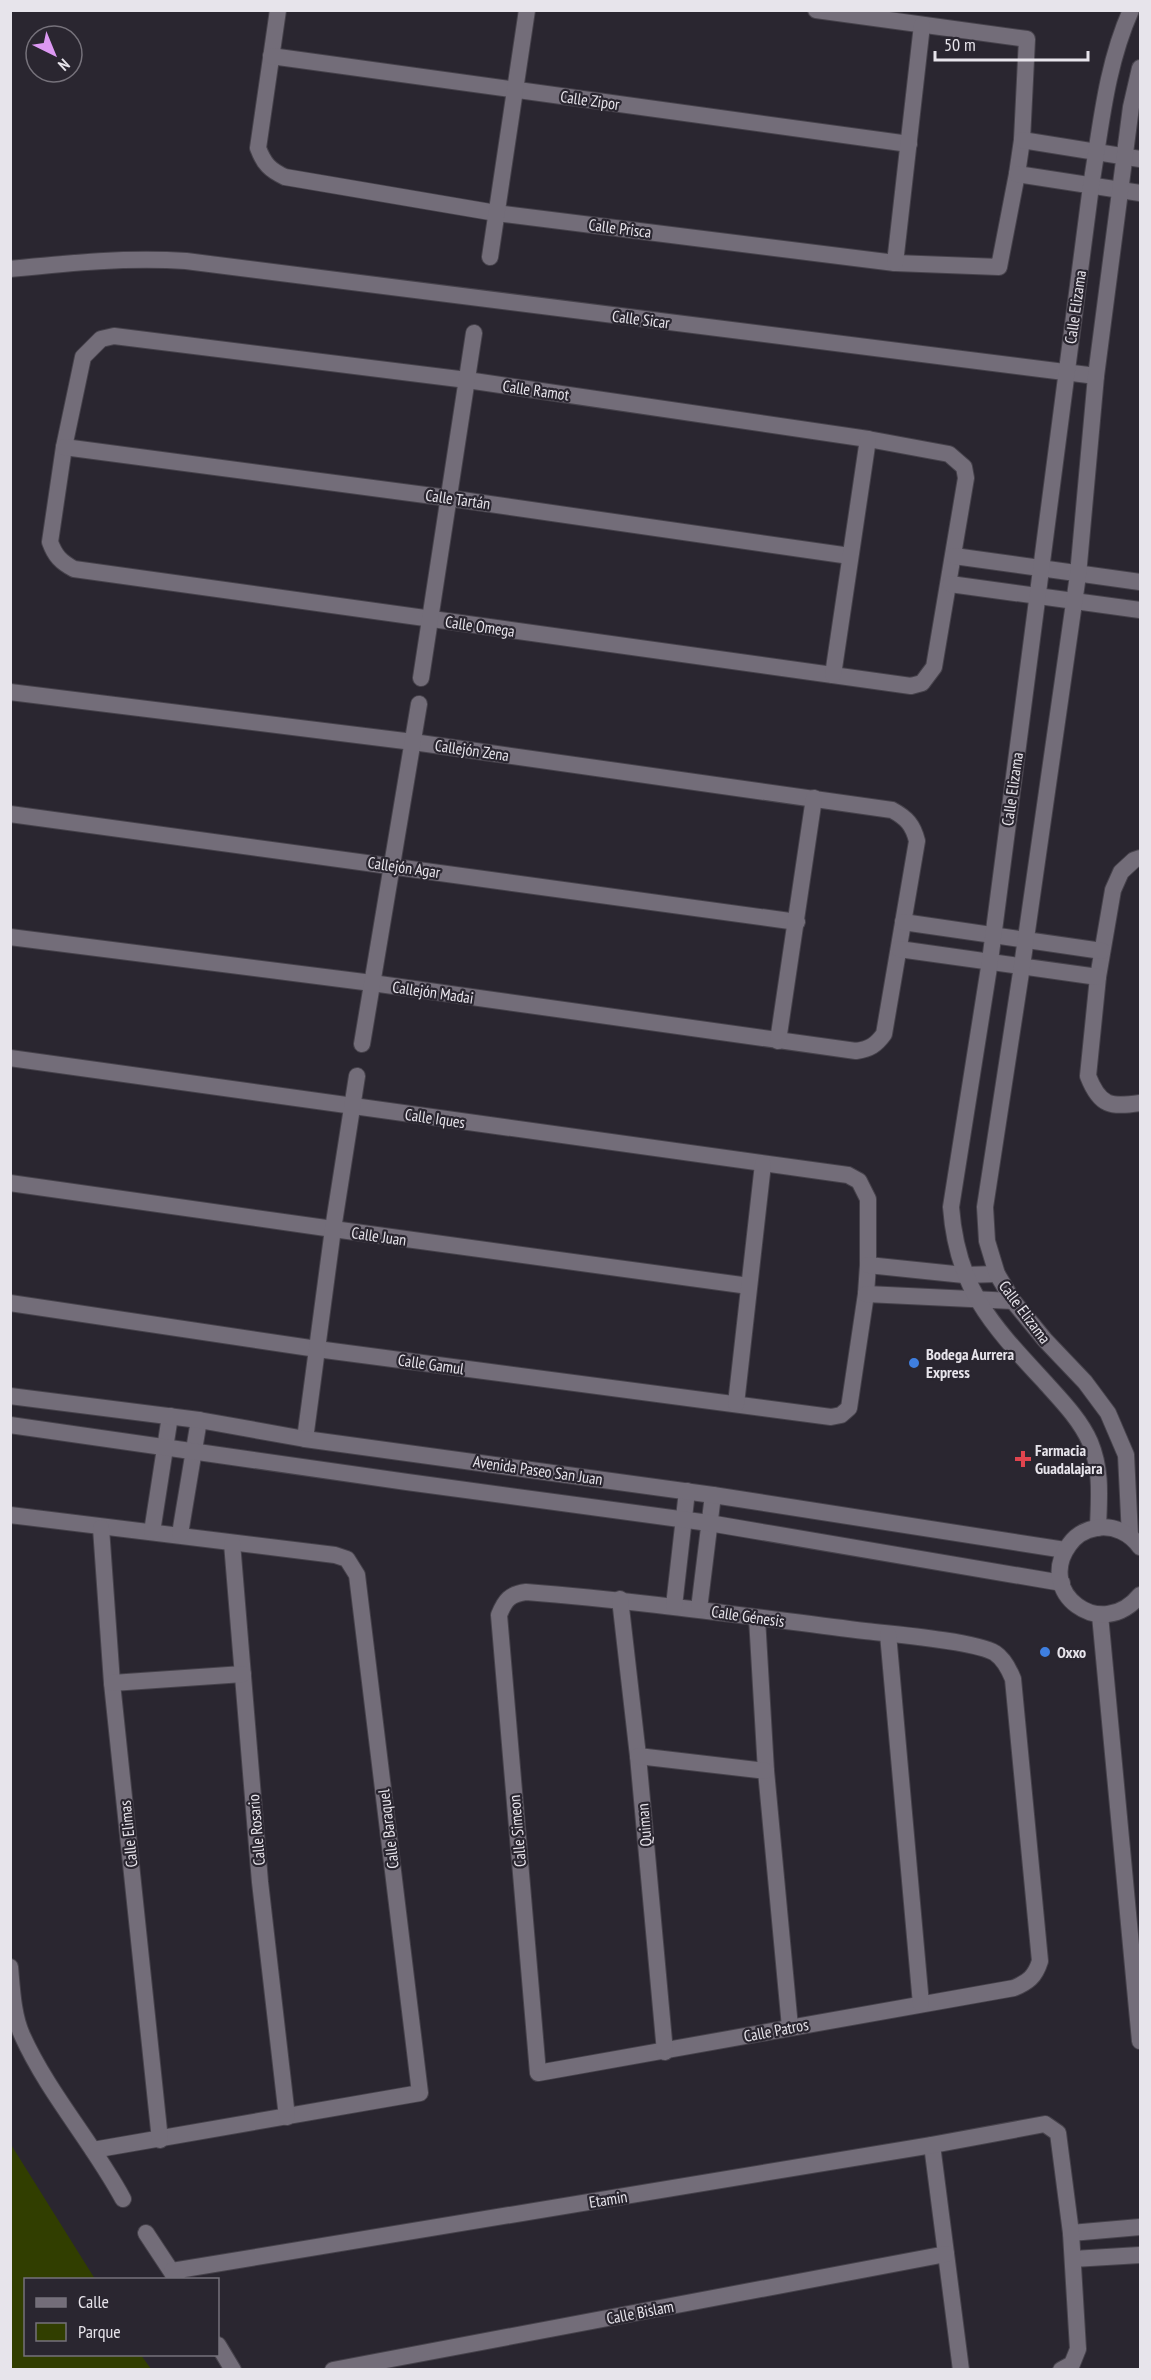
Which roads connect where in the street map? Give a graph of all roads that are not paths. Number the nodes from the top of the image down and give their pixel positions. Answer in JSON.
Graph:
{"nodes":[{"id":1,"x":278,"y":10,"type":"edge"},
{"id":2,"x":527,"y":10,"type":"edge"},
{"id":3,"x":816,"y":10,"type":"edge"},
{"id":4,"x":1131,"y":10,"type":"edge"},
{"id":5,"x":922,"y":25,"type":"junction"},
{"id":6,"x":271,"y":56,"type":"junction"},
{"id":7,"x":1140,"y":68,"type":"edge"},
{"id":8,"x":514,"y":90,"type":"junction"},
{"id":9,"x":1022,"y":141,"type":"junction"},
{"id":10,"x":909,"y":144,"type":"junction"},
{"id":11,"x":1096,"y":152,"type":"junction"},
{"id":12,"x":1133,"y":158,"type":"edge"},
{"id":13,"x":1017,"y":174,"type":"junction"},
{"id":14,"x":1091,"y":186,"type":"junction"},
{"id":15,"x":1121,"y":190,"type":"junction"},
{"id":16,"x":1140,"y":193,"type":"edge"},
{"id":17,"x":496,"y":213,"type":"junction"},
{"id":18,"x":489,"y":257,"type":"dead end"},
{"id":19,"x":895,"y":263,"type":"junction"},
{"id":20,"x":10,"y":269,"type":"edge"},
{"id":21,"x":474,"y":333,"type":"dead end"},
{"id":22,"x":1066,"y":372,"type":"junction"},
{"id":23,"x":1096,"y":376,"type":"junction"},
{"id":24,"x":467,"y":380,"type":"junction"},
{"id":25,"x":868,"y":439,"type":"junction"},
{"id":26,"x":64,"y":447,"type":"junction"},
{"id":27,"x":448,"y":498,"type":"junction"},
{"id":28,"x":850,"y":556,"type":"junction"},
{"id":29,"x":954,"y":556,"type":"junction"},
{"id":30,"x":1041,"y":569,"type":"junction"},
{"id":31,"x":1078,"y":575,"type":"junction"},
{"id":32,"x":1140,"y":582,"type":"edge"},
{"id":33,"x":950,"y":584,"type":"junction"},
{"id":34,"x":1038,"y":595,"type":"junction"},
{"id":35,"x":1074,"y":600,"type":"junction"},
{"id":36,"x":1140,"y":610,"type":"edge"},
{"id":37,"x":431,"y":619,"type":"junction"},
{"id":38,"x":833,"y":675,"type":"junction"},
{"id":39,"x":421,"y":678,"type":"dead end"},
{"id":40,"x":10,"y":692,"type":"edge"},
{"id":41,"x":420,"y":704,"type":"dead end"},
{"id":42,"x":413,"y":742,"type":"junction"},
{"id":43,"x":814,"y":798,"type":"junction"},
{"id":44,"x":10,"y":814,"type":"edge"},
{"id":45,"x":1140,"y":858,"type":"edge"},
{"id":46,"x":392,"y":865,"type":"junction"},
{"id":47,"x":797,"y":922,"type":"junction"},
{"id":48,"x":903,"y":922,"type":"junction"},
{"id":49,"x":993,"y":935,"type":"junction"},
{"id":50,"x":10,"y":937,"type":"edge"},
{"id":51,"x":1025,"y":941,"type":"junction"},
{"id":52,"x":899,"y":949,"type":"junction"},
{"id":53,"x":1102,"y":951,"type":"junction"},
{"id":54,"x":990,"y":961,"type":"junction"},
{"id":55,"x":1022,"y":966,"type":"junction"},
{"id":56,"x":1098,"y":977,"type":"junction"},
{"id":57,"x":372,"y":983,"type":"junction"},
{"id":58,"x":778,"y":1041,"type":"junction"},
{"id":59,"x":362,"y":1044,"type":"dead end"},
{"id":60,"x":10,"y":1058,"type":"edge"},
{"id":61,"x":357,"y":1076,"type":"dead end"},
{"id":62,"x":1140,"y":1103,"type":"edge"},
{"id":63,"x":352,"y":1107,"type":"junction"},
{"id":64,"x":763,"y":1164,"type":"junction"},
{"id":65,"x":10,"y":1183,"type":"edge"},
{"id":66,"x":333,"y":1229,"type":"junction"},
{"id":67,"x":868,"y":1265,"type":"junction"},
{"id":68,"x":997,"y":1274,"type":"junction"},
{"id":69,"x":964,"y":1275,"type":"junction"},
{"id":70,"x":749,"y":1286,"type":"junction"},
{"id":71,"x":866,"y":1294,"type":"junction"},
{"id":72,"x":977,"y":1300,"type":"junction"},
{"id":73,"x":1013,"y":1301,"type":"junction"},
{"id":74,"x":10,"y":1303,"type":"edge"},
{"id":75,"x":317,"y":1349,"type":"junction"},
{"id":76,"x":10,"y":1396,"type":"edge"},
{"id":77,"x":736,"y":1404,"type":"junction"},
{"id":78,"x":170,"y":1416,"type":"junction"},
{"id":79,"x":199,"y":1420,"type":"junction"},
{"id":80,"x":10,"y":1425,"type":"edge"},
{"id":81,"x":305,"y":1439,"type":"junction"},
{"id":82,"x":164,"y":1447,"type":"junction"},
{"id":83,"x":193,"y":1450,"type":"junction"},
{"id":84,"x":687,"y":1491,"type":"junction"},
{"id":85,"x":713,"y":1495,"type":"junction"},
{"id":86,"x":10,"y":1515,"type":"edge"},
{"id":87,"x":683,"y":1519,"type":"junction"},
{"id":88,"x":709,"y":1523,"type":"junction"},
{"id":89,"x":101,"y":1528,"type":"junction"},
{"id":90,"x":1098,"y":1528,"type":"junction"},
{"id":91,"x":152,"y":1532,"type":"junction"},
{"id":92,"x":180,"y":1534,"type":"junction"},
{"id":93,"x":1135,"y":1542,"type":"edge"},
{"id":94,"x":232,"y":1543,"type":"junction"},
{"id":95,"x":1065,"y":1550,"type":"junction"},
{"id":96,"x":1062,"y":1583,"type":"junction"},
{"id":97,"x":513,"y":1594,"type":"joint"},
{"id":98,"x":1140,"y":1595,"type":"edge"},
{"id":99,"x":620,"y":1599,"type":"junction"},
{"id":100,"x":674,"y":1606,"type":"junction"},
{"id":101,"x":699,"y":1609,"type":"junction"},
{"id":102,"x":1100,"y":1615,"type":"junction"},
{"id":103,"x":757,"y":1618,"type":"junction"},
{"id":104,"x":888,"y":1634,"type":"junction"},
{"id":105,"x":243,"y":1674,"type":"junction"},
{"id":106,"x":111,"y":1683,"type":"junction"},
{"id":107,"x":638,"y":1756,"type":"junction"},
{"id":108,"x":766,"y":1771,"type":"junction"},
{"id":109,"x":1135,"y":1927,"type":"edge"},
{"id":110,"x":10,"y":1967,"type":"edge"},
{"id":111,"x":1014,"y":1989,"type":"joint"},
{"id":112,"x":921,"y":2004,"type":"junction"},
{"id":113,"x":790,"y":2026,"type":"junction"},
{"id":114,"x":1140,"y":2041,"type":"edge"},
{"id":115,"x":665,"y":2052,"type":"junction"},
{"id":116,"x":538,"y":2073,"type":"joint"},
{"id":117,"x":287,"y":2117,"type":"junction"},
{"id":118,"x":160,"y":2140,"type":"junction"},
{"id":119,"x":932,"y":2145,"type":"junction"},
{"id":120,"x":93,"y":2150,"type":"junction"},
{"id":121,"x":123,"y":2199,"type":"dead end"},
{"id":122,"x":1140,"y":2227,"type":"edge"},
{"id":123,"x":146,"y":2233,"type":"dead end"},
{"id":124,"x":1071,"y":2233,"type":"junction"},
{"id":125,"x":946,"y":2254,"type":"junction"},
{"id":126,"x":1140,"y":2255,"type":"edge"},
{"id":127,"x":1073,"y":2259,"type":"junction"},
{"id":128,"x":174,"y":2275,"type":"edge"},
{"id":129,"x":219,"y":2347,"type":"edge"},
{"id":130,"x":1067,"y":2367,"type":"edge"},
{"id":131,"x":233,"y":2370,"type":"edge"},
{"id":132,"x":333,"y":2370,"type":"edge"},
{"id":133,"x":961,"y":2370,"type":"edge"}],
"edges":[{"from":1,"to":6,"type":"street"},
{"from":2,"to":8,"type":"street"},
{"from":3,"to":5,"type":"street"},
{"from":4,"to":11,"type":"street","name":"Calle Elizama"},
{"from":5,"to":9,"type":"street"},
{"from":5,"to":10,"type":"street"},
{"from":6,"to":8,"type":"street","name":"Calle Zipor"},
{"from":6,"to":17,"type":"street","name":"Calle Prisca"},
{"from":7,"to":12,"type":"street","name":"Calle Elizama"},
{"from":8,"to":10,"type":"street","name":"Calle Zipor"},
{"from":8,"to":17,"type":"street"},
{"from":9,"to":11,"type":"street"},
{"from":9,"to":13,"type":"street"},
{"from":10,"to":19,"type":"street"},
{"from":11,"to":12,"type":"street"},
{"from":11,"to":14,"type":"street","name":"Calle Elizama"},
{"from":12,"to":15,"type":"street","name":"Calle Elizama"},
{"from":13,"to":14,"type":"street"},
{"from":13,"to":19,"type":"street","name":"Calle Prisca"},
{"from":14,"to":15,"type":"street"},
{"from":14,"to":22,"type":"street","name":"Calle Elizama"},
{"from":15,"to":16,"type":"street"},
{"from":15,"to":23,"type":"street","name":"Calle Elizama"},
{"from":17,"to":18,"type":"street"},
{"from":17,"to":19,"type":"street","name":"Calle Prisca"},
{"from":20,"to":22,"type":"street","name":"Calle Sicar"},
{"from":21,"to":24,"type":"street"},
{"from":22,"to":23,"type":"street","name":"Calle Sicar"},
{"from":22,"to":30,"type":"street","name":"Calle Elizama"},
{"from":23,"to":31,"type":"street","name":"Calle Elizama"},
{"from":24,"to":25,"type":"street","name":"Calle Ramot"},
{"from":24,"to":26,"type":"street","name":"Calle Ramot"},
{"from":24,"to":27,"type":"street"},
{"from":25,"to":28,"type":"street"},
{"from":25,"to":29,"type":"street","name":"Calle Ramot"},
{"from":26,"to":27,"type":"street","name":"Calle Tartán"},
{"from":26,"to":37,"type":"street","name":"Calle Omega"},
{"from":27,"to":28,"type":"street","name":"Calle Tartán"},
{"from":27,"to":37,"type":"street"},
{"from":28,"to":38,"type":"street"},
{"from":29,"to":30,"type":"street"},
{"from":29,"to":33,"type":"street"},
{"from":30,"to":31,"type":"street"},
{"from":30,"to":34,"type":"street","name":"Calle Elizama"},
{"from":31,"to":32,"type":"street"},
{"from":31,"to":35,"type":"street","name":"Calle Elizama"},
{"from":33,"to":34,"type":"street"},
{"from":33,"to":38,"type":"street","name":"Calle Omega"},
{"from":34,"to":35,"type":"street"},
{"from":34,"to":49,"type":"street","name":"Calle Elizama"},
{"from":35,"to":36,"type":"street"},
{"from":35,"to":51,"type":"street","name":"Calle Elizama"},
{"from":37,"to":38,"type":"street","name":"Calle Omega"},
{"from":37,"to":39,"type":"street"},
{"from":40,"to":42,"type":"street","name":"Callejón Zena"},
{"from":41,"to":42,"type":"street"},
{"from":42,"to":43,"type":"street","name":"Callejón Zena"},
{"from":42,"to":46,"type":"street"},
{"from":43,"to":47,"type":"street"},
{"from":43,"to":48,"type":"street","name":"Callejón Zena"},
{"from":44,"to":46,"type":"street","name":"Callejón Agar"},
{"from":45,"to":53,"type":"street"},
{"from":46,"to":47,"type":"street","name":"Callejón Agar"},
{"from":46,"to":57,"type":"street"},
{"from":47,"to":58,"type":"street"},
{"from":48,"to":49,"type":"street"},
{"from":48,"to":52,"type":"street"},
{"from":49,"to":51,"type":"street"},
{"from":49,"to":54,"type":"street","name":"Calle Elizama"},
{"from":50,"to":57,"type":"street","name":"Callejón Madai"},
{"from":51,"to":53,"type":"street"},
{"from":51,"to":55,"type":"street","name":"Calle Elizama"},
{"from":52,"to":54,"type":"street"},
{"from":52,"to":58,"type":"street","name":"Callejón Madai"},
{"from":53,"to":56,"type":"street"},
{"from":54,"to":55,"type":"street"},
{"from":54,"to":69,"type":"street","name":"Calle Elizama"},
{"from":55,"to":56,"type":"street"},
{"from":55,"to":68,"type":"street","name":"Calle Elizama"},
{"from":56,"to":62,"type":"street"},
{"from":57,"to":58,"type":"street","name":"Callejón Madai"},
{"from":57,"to":59,"type":"street"},
{"from":60,"to":63,"type":"street","name":"Calle Iques"},
{"from":61,"to":63,"type":"street"},
{"from":63,"to":64,"type":"street","name":"Calle Iques"},
{"from":63,"to":66,"type":"street"},
{"from":64,"to":67,"type":"street","name":"Calle Iques"},
{"from":64,"to":70,"type":"street"},
{"from":65,"to":66,"type":"street","name":"Calle Juan"},
{"from":66,"to":70,"type":"street","name":"Calle Juan"},
{"from":66,"to":75,"type":"street"},
{"from":67,"to":69,"type":"street"},
{"from":67,"to":71,"type":"street"},
{"from":68,"to":69,"type":"street"},
{"from":68,"to":73,"type":"street","name":"Calle Elizama"},
{"from":69,"to":72,"type":"street","name":"Calle Elizama"},
{"from":70,"to":77,"type":"street"},
{"from":71,"to":72,"type":"street"},
{"from":71,"to":77,"type":"street","name":"Calle Gamul"},
{"from":72,"to":73,"type":"street"},
{"from":72,"to":90,"type":"street","name":"Calle Elizama"},
{"from":73,"to":93,"type":"street","name":"Calle Elizama"},
{"from":74,"to":75,"type":"street","name":"Calle Gamul"},
{"from":75,"to":77,"type":"street","name":"Calle Gamul"},
{"from":75,"to":81,"type":"street"},
{"from":76,"to":78,"type":"street","name":"Avenida Paseo San Juan"},
{"from":78,"to":79,"type":"street","name":"Avenida Paseo San Juan"},
{"from":78,"to":82,"type":"street"},
{"from":79,"to":81,"type":"street","name":"Avenida Paseo San Juan"},
{"from":79,"to":83,"type":"street"},
{"from":80,"to":82,"type":"street","name":"Avenida Paseo San Juan"},
{"from":81,"to":84,"type":"street","name":"Avenida Paseo San Juan"},
{"from":82,"to":83,"type":"street","name":"Avenida Paseo San Juan"},
{"from":82,"to":91,"type":"street"},
{"from":83,"to":87,"type":"street","name":"Avenida Paseo San Juan"},
{"from":83,"to":92,"type":"street"},
{"from":84,"to":85,"type":"street","name":"Avenida Paseo San Juan"},
{"from":84,"to":87,"type":"street"},
{"from":85,"to":88,"type":"street"},
{"from":85,"to":95,"type":"street","name":"Avenida Paseo San Juan"},
{"from":86,"to":89,"type":"street"},
{"from":87,"to":88,"type":"street","name":"Avenida Paseo San Juan"},
{"from":87,"to":100,"type":"street"},
{"from":88,"to":96,"type":"street","name":"Avenida Paseo San Juan"},
{"from":88,"to":101,"type":"street"},
{"from":89,"to":91,"type":"street"},
{"from":89,"to":106,"type":"street","name":"Calle Elimas"},
{"from":90,"to":93,"type":"street"},
{"from":90,"to":95,"type":"street"},
{"from":91,"to":92,"type":"street"},
{"from":92,"to":94,"type":"street"},
{"from":94,"to":105,"type":"street","name":"Calle Rosario"},
{"from":94,"to":117,"type":"street","name":"Calle Baraquel"},
{"from":95,"to":96,"type":"street"},
{"from":96,"to":102,"type":"street"},
{"from":97,"to":99,"type":"street","name":"Calle Génesis"},
{"from":97,"to":116,"type":"street","name":"Calle Simeon"},
{"from":98,"to":102,"type":"street"},
{"from":99,"to":100,"type":"street","name":"Calle Génesis"},
{"from":99,"to":107,"type":"street","name":"Quiman"},
{"from":100,"to":101,"type":"street","name":"Calle Génesis"},
{"from":101,"to":103,"type":"street","name":"Calle Génesis"},
{"from":102,"to":109,"type":"street"},
{"from":103,"to":104,"type":"street","name":"Calle Génesis"},
{"from":103,"to":108,"type":"street"},
{"from":104,"to":111,"type":"street","name":"Calle Génesis"},
{"from":104,"to":112,"type":"street"},
{"from":105,"to":106,"type":"street"},
{"from":105,"to":117,"type":"street","name":"Calle Rosario"},
{"from":106,"to":118,"type":"street","name":"Calle Elimas"},
{"from":107,"to":108,"type":"street"},
{"from":107,"to":115,"type":"street","name":"Quiman"},
{"from":108,"to":113,"type":"street"},
{"from":109,"to":114,"type":"street"},
{"from":110,"to":120,"type":"street"},
{"from":111,"to":112,"type":"street","name":"Calle Patros"},
{"from":112,"to":113,"type":"street","name":"Calle Patros"},
{"from":113,"to":115,"type":"street","name":"Calle Patros"},
{"from":115,"to":116,"type":"street","name":"Calle Patros"},
{"from":117,"to":118,"type":"street"},
{"from":118,"to":120,"type":"street"},
{"from":119,"to":124,"type":"street","name":"Etamin"},
{"from":119,"to":125,"type":"street"},
{"from":119,"to":128,"type":"street","name":"Etamin"},
{"from":120,"to":121,"type":"street"},
{"from":122,"to":124,"type":"street"},
{"from":123,"to":128,"type":"street"},
{"from":124,"to":127,"type":"street"},
{"from":125,"to":132,"type":"street","name":"Calle Bislam"},
{"from":125,"to":133,"type":"street"},
{"from":126,"to":127,"type":"street"},
{"from":127,"to":130,"type":"street"},
{"from":129,"to":131,"type":"street"}]}
